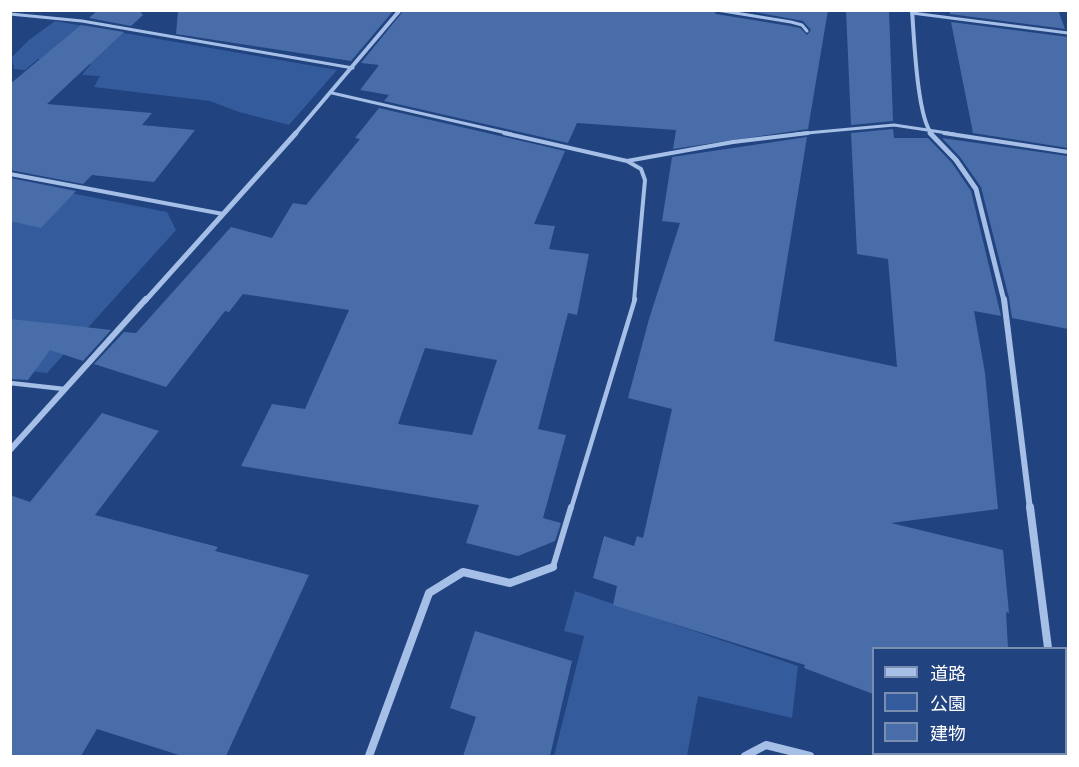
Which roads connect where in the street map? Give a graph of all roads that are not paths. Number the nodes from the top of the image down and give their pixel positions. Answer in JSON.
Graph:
{"nodes":[{"id":1,"x":400,"y":10,"type":"edge"},
{"id":2,"x":717,"y":10,"type":"edge"},
{"id":3,"x":912,"y":12,"type":"edge"},
{"id":4,"x":10,"y":14,"type":"edge"},
{"id":5,"x":807,"y":31,"type":"dead end"},
{"id":6,"x":1068,"y":33,"type":"edge"},
{"id":7,"x":353,"y":68,"type":"junction"},
{"id":8,"x":332,"y":93,"type":"junction"},
{"id":9,"x":926,"y":128,"type":"junction"},
{"id":10,"x":1068,"y":152,"type":"edge"},
{"id":11,"x":627,"y":161,"type":"junction"},
{"id":12,"x":10,"y":174,"type":"edge"},
{"id":13,"x":223,"y":214,"type":"junction"},
{"id":14,"x":10,"y":383,"type":"edge"},
{"id":15,"x":64,"y":389,"type":"junction"},
{"id":16,"x":10,"y":450,"type":"edge"},
{"id":17,"x":553,"y":567,"type":"joint"},
{"id":18,"x":1048,"y":647,"type":"edge"},
{"id":19,"x":369,"y":756,"type":"edge"},
{"id":20,"x":745,"y":756,"type":"edge"},
{"id":21,"x":810,"y":756,"type":"edge"}],
"edges":[{"from":1,"to":7,"type":"street"},
{"from":2,"to":5,"type":"lane"},
{"from":3,"to":6,"type":"lane"},
{"from":3,"to":9,"type":"street"},
{"from":4,"to":7,"type":"lane"},
{"from":7,"to":8,"type":"street"},
{"from":8,"to":11,"type":"lane"},
{"from":8,"to":13,"type":"street"},
{"from":9,"to":10,"type":"lane"},
{"from":9,"to":11,"type":"lane"},
{"from":9,"to":18,"type":"street"},
{"from":11,"to":17,"type":"lane"},
{"from":12,"to":13,"type":"lane"},
{"from":13,"to":15,"type":"street"},
{"from":14,"to":15,"type":"lane"},
{"from":15,"to":16,"type":"street"},
{"from":17,"to":19,"type":"street"},
{"from":20,"to":21,"type":"street"}]}
